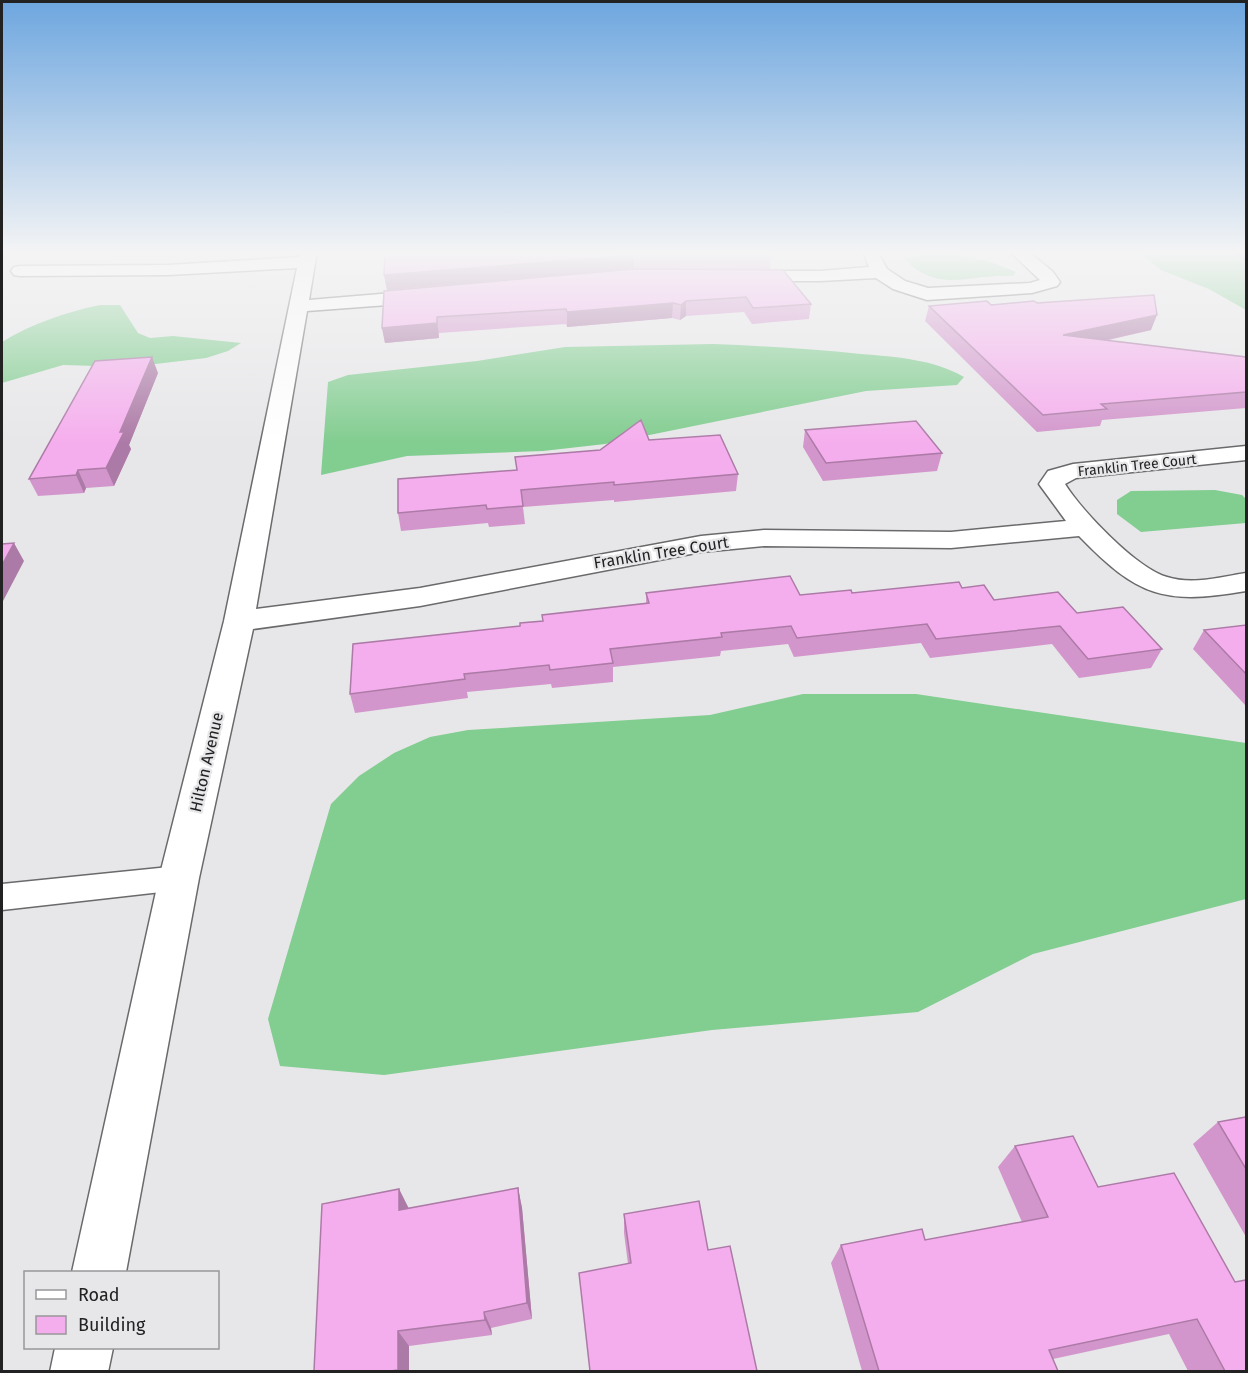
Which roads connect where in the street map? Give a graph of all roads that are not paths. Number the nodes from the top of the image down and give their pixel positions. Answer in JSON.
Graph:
{"nodes":[{"id":1,"x":296,"y":315,"type":"edge"},
{"id":2,"x":1246,"y":453,"type":"edge"},
{"id":3,"x":1087,"y":527,"type":"junction"},
{"id":4,"x":1246,"y":582,"type":"edge"},
{"id":5,"x":238,"y":621,"type":"junction"},
{"id":6,"x":179,"y":878,"type":"junction"},
{"id":7,"x":2,"y":897,"type":"edge"},
{"id":8,"x":99,"y":1271,"type":"edge"},
{"id":9,"x":84,"y":1349,"type":"edge"},
{"id":10,"x":79,"y":1371,"type":"edge"}],
"edges":[{"from":1,"to":5,"type":"street","name":"Hilton Avenue"},
{"from":2,"to":3,"type":"street","name":"Franklin Tree Court"},
{"from":3,"to":4,"type":"street","name":"Franklin Tree Court"},
{"from":3,"to":5,"type":"street","name":"Franklin Tree Court"},
{"from":5,"to":6,"type":"street","name":"Hilton Avenue"},
{"from":6,"to":7,"type":"lane"},
{"from":6,"to":8,"type":"street","name":"Hilton Avenue"},
{"from":9,"to":10,"type":"street"}]}
